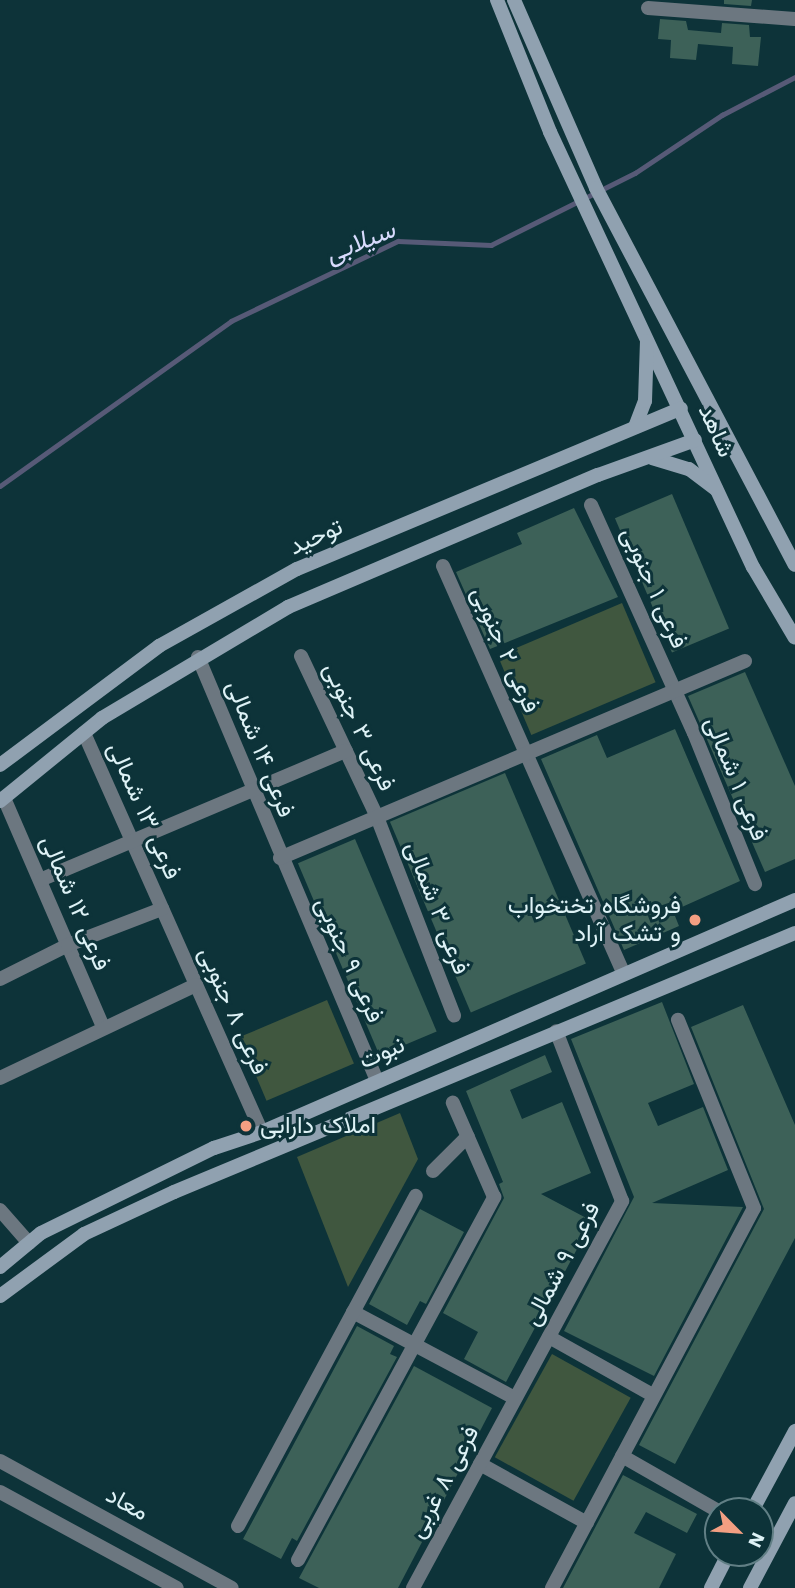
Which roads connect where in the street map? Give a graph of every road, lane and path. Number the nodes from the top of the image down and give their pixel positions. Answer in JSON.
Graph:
{"nodes":[{"id":1,"x":497,"y":0,"type":"edge"},
{"id":2,"x":514,"y":0,"type":"edge"},
{"id":3,"x":648,"y":8,"type":"dead end"},
{"id":4,"x":795,"y":19,"type":"edge"},
{"id":5,"x":647,"y":336,"type":"junction"},
{"id":6,"x":681,"y":408,"type":"junction"},
{"id":7,"x":635,"y":427,"type":"junction"},
{"id":8,"x":695,"y":439,"type":"junction"},
{"id":9,"x":652,"y":458,"type":"junction"},
{"id":10,"x":719,"y":491,"type":"junction"},
{"id":11,"x":591,"y":505,"type":"dead end"},
{"id":12,"x":795,"y":565,"type":"edge"},
{"id":13,"x":443,"y":566,"type":"dead end"},
{"id":14,"x":795,"y":638,"type":"edge"},
{"id":15,"x":301,"y":656,"type":"dead end"},
{"id":16,"x":198,"y":657,"type":"junction"},
{"id":17,"x":745,"y":661,"type":"dead end"},
{"id":18,"x":675,"y":691,"type":"junction"},
{"id":19,"x":84,"y":733,"type":"junction"},
{"id":20,"x":346,"y":751,"type":"junction"},
{"id":21,"x":527,"y":753,"type":"junction"},
{"id":22,"x":0,"y":765,"type":"edge"},
{"id":23,"x":252,"y":789,"type":"junction"},
{"id":24,"x":2,"y":799,"type":"edge"},
{"id":25,"x":377,"y":817,"type":"junction"},
{"id":26,"x":132,"y":840,"type":"junction"},
{"id":27,"x":280,"y":858,"type":"junction"},
{"id":28,"x":40,"y":880,"type":"junction"},
{"id":29,"x":755,"y":884,"type":"dead end"},
{"id":30,"x":795,"y":900,"type":"edge"},
{"id":31,"x":162,"y":909,"type":"junction"},
{"id":32,"x":795,"y":933,"type":"edge"},
{"id":33,"x":68,"y":945,"type":"junction"},
{"id":34,"x":623,"y":972,"type":"junction"},
{"id":35,"x":0,"y":979,"type":"edge"},
{"id":36,"x":196,"y":985,"type":"junction"},
{"id":37,"x":454,"y":1016,"type":"dead end"},
{"id":38,"x":678,"y":1020,"type":"dead end"},
{"id":39,"x":103,"y":1027,"type":"junction"},
{"id":40,"x":556,"y":1031,"type":"junction"},
{"id":41,"x":0,"y":1078,"type":"edge"},
{"id":42,"x":377,"y":1080,"type":"junction"},
{"id":43,"x":453,"y":1103,"type":"dead end"},
{"id":44,"x":262,"y":1132,"type":"junction"},
{"id":45,"x":468,"y":1136,"type":"junction"},
{"id":46,"x":433,"y":1171,"type":"dead end"},
{"id":47,"x":416,"y":1196,"type":"dead end"},
{"id":48,"x":0,"y":1210,"type":"edge"},
{"id":49,"x":29,"y":1243,"type":"junction"},
{"id":50,"x":0,"y":1267,"type":"edge"},
{"id":51,"x":0,"y":1296,"type":"edge"},
{"id":52,"x":353,"y":1312,"type":"junction"},
{"id":53,"x":549,"y":1337,"type":"junction"},
{"id":54,"x":415,"y":1344,"type":"junction"},
{"id":55,"x":654,"y":1396,"type":"junction"},
{"id":56,"x":515,"y":1398,"type":"junction"},
{"id":57,"x":795,"y":1431,"type":"edge"},
{"id":58,"x":622,"y":1457,"type":"junction"},
{"id":59,"x":0,"y":1461,"type":"edge"},
{"id":60,"x":480,"y":1464,"type":"junction"},
{"id":61,"x":0,"y":1492,"type":"edge"},
{"id":62,"x":760,"y":1497,"type":"edge"},
{"id":63,"x":704,"y":1503,"type":"edge"},
{"id":64,"x":795,"y":1503,"type":"edge"},
{"id":65,"x":587,"y":1523,"type":"junction"},
{"id":66,"x":239,"y":1526,"type":"dead end"},
{"id":67,"x":298,"y":1560,"type":"dead end"},
{"id":68,"x":722,"y":1567,"type":"edge"},
{"id":69,"x":177,"y":1588,"type":"edge"},
{"id":70,"x":232,"y":1588,"type":"edge"},
{"id":71,"x":413,"y":1588,"type":"edge"},
{"id":72,"x":552,"y":1588,"type":"edge"},
{"id":73,"x":711,"y":1588,"type":"edge"},
{"id":74,"x":750,"y":1588,"type":"edge"}],
"edges":[{"from":1,"to":5,"type":"main road","name":"شاهد"},
{"from":2,"to":12,"type":"main road","name":"شاهد"},
{"from":3,"to":4,"type":"street"},
{"from":5,"to":6,"type":"main road","name":"شاهد"},
{"from":5,"to":7,"type":"main road"},
{"from":6,"to":7,"type":"main road","name":"توحید"},
{"from":6,"to":8,"type":"main road","name":"شاهد"},
{"from":7,"to":22,"type":"main road","name":"توحید"},
{"from":8,"to":9,"type":"main road"},
{"from":8,"to":10,"type":"main road","name":"شاهد"},
{"from":9,"to":10,"type":"main road"},
{"from":9,"to":16,"type":"main road"},
{"from":10,"to":14,"type":"main road","name":"شاهد"},
{"from":11,"to":18,"type":"street","name":"فرعی ۱ جنوبی"},
{"from":13,"to":21,"type":"street","name":"فرعی ۲ جنوبی"},
{"from":15,"to":20,"type":"street","name":"فرعی ۳ جنوبی"},
{"from":16,"to":19,"type":"main road"},
{"from":16,"to":23,"type":"street","name":"فرعی ۱۴ شمالی"},
{"from":17,"to":18,"type":"street"},
{"from":18,"to":21,"type":"street"},
{"from":18,"to":29,"type":"street","name":"فرعی ۱ شمالی"},
{"from":19,"to":24,"type":"main road"},
{"from":19,"to":26,"type":"street","name":"فرعی ۱۳ شمالی"},
{"from":20,"to":23,"type":"street"},
{"from":20,"to":25,"type":"street","name":"فرعی ۳ جنوبی"},
{"from":21,"to":25,"type":"street"},
{"from":21,"to":34,"type":"street","name":"فرعی ۲ جنوبی"},
{"from":23,"to":26,"type":"street"},
{"from":23,"to":27,"type":"street","name":"فرعی ۱۴ شمالی"},
{"from":24,"to":28,"type":"street","name":"فرعی ۱۲ شمالی"},
{"from":25,"to":27,"type":"street"},
{"from":25,"to":37,"type":"street","name":"فرعی ۳ شمالی"},
{"from":26,"to":28,"type":"street"},
{"from":26,"to":31,"type":"street","name":"فرعی ۱۳ شمالی"},
{"from":27,"to":42,"type":"street","name":"فرعی ۹ جنوبی"},
{"from":28,"to":33,"type":"street","name":"فرعی ۱۲ شمالی"},
{"from":30,"to":34,"type":"main road","name":"نبوت"},
{"from":31,"to":33,"type":"street"},
{"from":31,"to":36,"type":"street","name":"فرعی ۸ جنوبی"},
{"from":32,"to":40,"type":"main road","name":"نبوت"},
{"from":33,"to":35,"type":"street"},
{"from":33,"to":39,"type":"street","name":"فرعی ۱۲ شمالی"},
{"from":34,"to":42,"type":"main road","name":"نبوت"},
{"from":36,"to":39,"type":"street"},
{"from":36,"to":44,"type":"street","name":"فرعی ۸ جنوبی"},
{"from":38,"to":55,"type":"street"},
{"from":39,"to":41,"type":"street"},
{"from":40,"to":51,"type":"main road","name":"نبوت"},
{"from":40,"to":53,"type":"street","name":"فرعی ۹ شمالی"},
{"from":42,"to":44,"type":"main road","name":"نبوت"},
{"from":43,"to":45,"type":"street"},
{"from":44,"to":49,"type":"main road","name":"نبوت"},
{"from":45,"to":46,"type":"street"},
{"from":45,"to":54,"type":"street"},
{"from":47,"to":52,"type":"street"},
{"from":48,"to":49,"type":"street"},
{"from":49,"to":50,"type":"main road","name":"نبوت"},
{"from":52,"to":54,"type":"street"},
{"from":52,"to":66,"type":"street"},
{"from":53,"to":55,"type":"street"},
{"from":53,"to":56,"type":"street","name":"فرعی ۹ شمالی"},
{"from":54,"to":56,"type":"street"},
{"from":54,"to":67,"type":"street"},
{"from":55,"to":58,"type":"street"},
{"from":56,"to":60,"type":"street","name":"فرعی ۸ غربی"},
{"from":57,"to":62,"type":"main road"},
{"from":58,"to":63,"type":"street"},
{"from":58,"to":65,"type":"street"},
{"from":59,"to":70,"type":"street","name":"معاد"},
{"from":60,"to":65,"type":"street"},
{"from":60,"to":71,"type":"street","name":"فرعی ۸ غربی"},
{"from":61,"to":69,"type":"street","name":"معاد"},
{"from":64,"to":74,"type":"main road"},
{"from":65,"to":72,"type":"street"},
{"from":68,"to":73,"type":"main road"}]}
